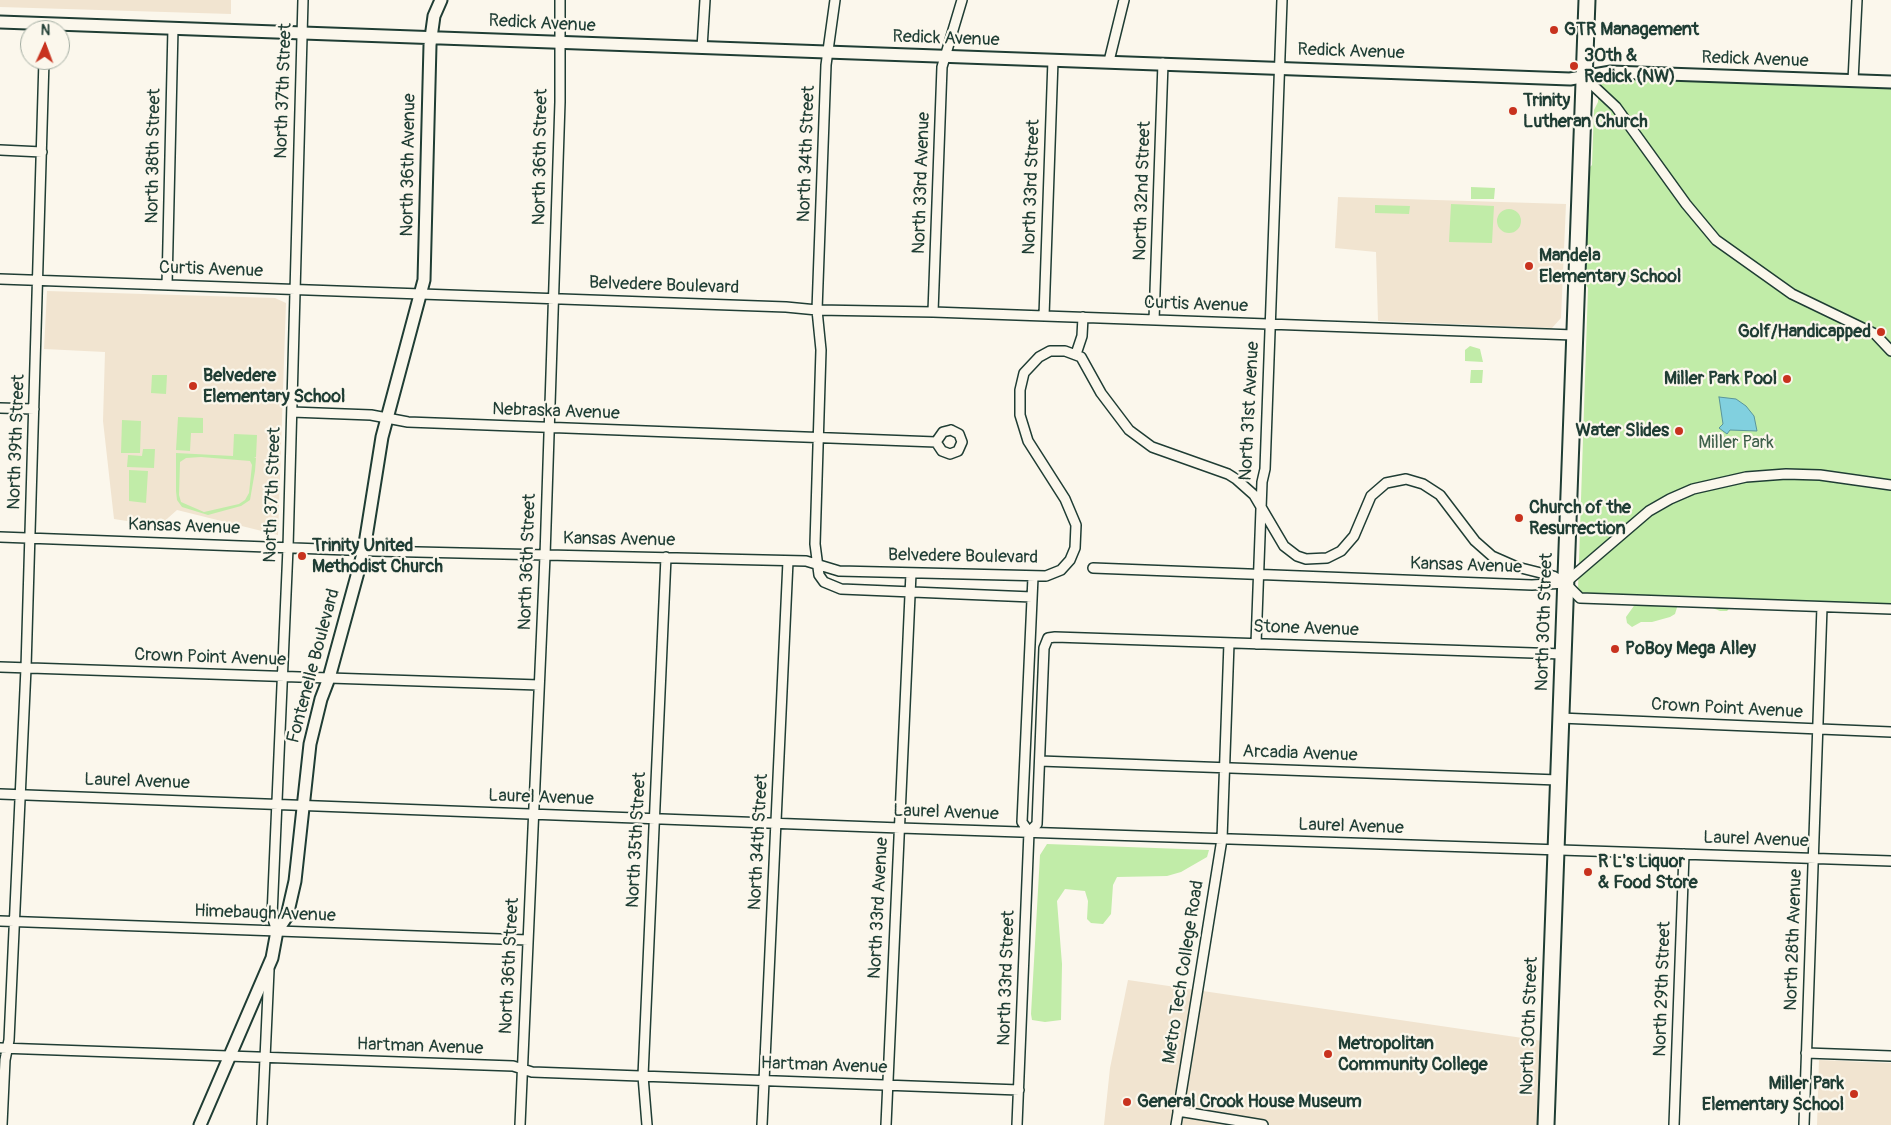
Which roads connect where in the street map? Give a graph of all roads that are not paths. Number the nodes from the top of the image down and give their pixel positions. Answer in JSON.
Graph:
{"nodes":[{"id":1,"x":303,"y":0,"type":"edge"},
{"id":2,"x":440,"y":0,"type":"edge"},
{"id":3,"x":560,"y":0,"type":"edge"},
{"id":4,"x":705,"y":0,"type":"edge"},
{"id":5,"x":835,"y":0,"type":"edge"},
{"id":6,"x":962,"y":0,"type":"edge"},
{"id":7,"x":1124,"y":0,"type":"edge"},
{"id":8,"x":1282,"y":0,"type":"edge"},
{"id":9,"x":1587,"y":0,"type":"edge"},
{"id":10,"x":1856,"y":0,"type":"edge"},
{"id":11,"x":0,"y":22,"type":"edge"},
{"id":12,"x":20,"y":24,"type":"edge"},
{"id":13,"x":70,"y":27,"type":"edge"},
{"id":14,"x":174,"y":28,"type":"junction"},
{"id":15,"x":302,"y":32,"type":"junction"},
{"id":16,"x":430,"y":36,"type":"junction"},
{"id":17,"x":559,"y":43,"type":"junction"},
{"id":18,"x":702,"y":48,"type":"junction"},
{"id":19,"x":828,"y":52,"type":"junction"},
{"id":20,"x":945,"y":56,"type":"junction"},
{"id":21,"x":1053,"y":60,"type":"junction"},
{"id":22,"x":1109,"y":62,"type":"junction"},
{"id":23,"x":1163,"y":63,"type":"junction"},
{"id":24,"x":1279,"y":67,"type":"junction"},
{"id":25,"x":44,"y":70,"type":"edge"},
{"id":26,"x":1584,"y":77,"type":"junction"},
{"id":27,"x":1853,"y":81,"type":"junction"},
{"id":28,"x":1891,"y":82,"type":"edge"},
{"id":29,"x":0,"y":150,"type":"edge"},
{"id":30,"x":42,"y":152,"type":"junction"},
{"id":31,"x":0,"y":279,"type":"edge"},
{"id":32,"x":38,"y":280,"type":"junction"},
{"id":33,"x":167,"y":285,"type":"junction"},
{"id":34,"x":296,"y":289,"type":"junction"},
{"id":35,"x":420,"y":295,"type":"junction"},
{"id":36,"x":554,"y":298,"type":"junction"},
{"id":37,"x":817,"y":310,"type":"junction"},
{"id":38,"x":933,"y":312,"type":"junction"},
{"id":39,"x":1044,"y":316,"type":"junction"},
{"id":40,"x":1083,"y":317,"type":"junction"},
{"id":41,"x":1154,"y":320,"type":"junction"},
{"id":42,"x":1270,"y":324,"type":"junction"},
{"id":43,"x":1574,"y":335,"type":"junction"},
{"id":44,"x":1891,"y":351,"type":"edge"},
{"id":45,"x":1076,"y":354,"type":"junction"},
{"id":46,"x":0,"y":408,"type":"edge"},
{"id":47,"x":34,"y":409,"type":"junction"},
{"id":48,"x":292,"y":412,"type":"junction"},
{"id":49,"x":387,"y":418,"type":"junction"},
{"id":50,"x":550,"y":428,"type":"junction"},
{"id":51,"x":819,"y":438,"type":"junction"},
{"id":52,"x":936,"y":442,"type":"dead end"},
{"id":53,"x":1890,"y":482,"type":"edge"},
{"id":54,"x":1262,"y":510,"type":"junction"},
{"id":55,"x":0,"y":537,"type":"edge"},
{"id":56,"x":31,"y":538,"type":"junction"},
{"id":57,"x":288,"y":548,"type":"junction"},
{"id":58,"x":364,"y":550,"type":"junction"},
{"id":59,"x":545,"y":556,"type":"junction"},
{"id":60,"x":666,"y":557,"type":"junction"},
{"id":61,"x":788,"y":561,"type":"junction"},
{"id":62,"x":817,"y":564,"type":"junction"},
{"id":63,"x":1093,"y":568,"type":"dead end"},
{"id":64,"x":911,"y":573,"type":"junction"},
{"id":65,"x":1259,"y":575,"type":"junction"},
{"id":66,"x":1033,"y":577,"type":"junction"},
{"id":67,"x":1565,"y":584,"type":"junction"},
{"id":68,"x":910,"y":593,"type":"junction"},
{"id":69,"x":1032,"y":597,"type":"junction"},
{"id":70,"x":1822,"y":607,"type":"junction"},
{"id":71,"x":1891,"y":609,"type":"edge"},
{"id":72,"x":1048,"y":638,"type":"joint"},
{"id":73,"x":1229,"y":643,"type":"junction"},
{"id":74,"x":1256,"y":644,"type":"junction"},
{"id":75,"x":1563,"y":654,"type":"junction"},
{"id":76,"x":0,"y":667,"type":"edge"},
{"id":77,"x":26,"y":668,"type":"junction"},
{"id":78,"x":283,"y":677,"type":"junction"},
{"id":79,"x":328,"y":678,"type":"junction"},
{"id":80,"x":539,"y":685,"type":"junction"},
{"id":81,"x":1560,"y":718,"type":"junction"},
{"id":82,"x":1818,"y":730,"type":"junction"},
{"id":83,"x":1891,"y":732,"type":"edge"},
{"id":84,"x":1040,"y":761,"type":"junction"},
{"id":85,"x":1224,"y":768,"type":"junction"},
{"id":86,"x":1558,"y":780,"type":"junction"},
{"id":87,"x":0,"y":794,"type":"edge"},
{"id":88,"x":20,"y":794,"type":"junction"},
{"id":89,"x":277,"y":804,"type":"junction"},
{"id":90,"x":303,"y":804,"type":"junction"},
{"id":91,"x":534,"y":813,"type":"junction"},
{"id":92,"x":655,"y":819,"type":"junction"},
{"id":93,"x":776,"y":823,"type":"junction"},
{"id":94,"x":900,"y":828,"type":"junction"},
{"id":95,"x":1029,"y":832,"type":"junction"},
{"id":96,"x":1222,"y":839,"type":"junction"},
{"id":97,"x":1556,"y":850,"type":"junction"},
{"id":98,"x":1684,"y":854,"type":"junction"},
{"id":99,"x":1813,"y":858,"type":"junction"},
{"id":100,"x":1891,"y":861,"type":"edge"},
{"id":101,"x":0,"y":921,"type":"edge"},
{"id":102,"x":14,"y":922,"type":"junction"},
{"id":103,"x":277,"y":931,"type":"junction"},
{"id":104,"x":528,"y":940,"type":"junction"},
{"id":105,"x":269,"y":965,"type":"junction"},
{"id":106,"x":3,"y":1048,"type":"edge"},
{"id":107,"x":1806,"y":1053,"type":"junction"},
{"id":108,"x":1891,"y":1056,"type":"edge"},
{"id":109,"x":230,"y":1057,"type":"junction"},
{"id":110,"x":265,"y":1057,"type":"junction"},
{"id":111,"x":522,"y":1069,"type":"junction"},
{"id":112,"x":643,"y":1076,"type":"junction"},
{"id":113,"x":763,"y":1080,"type":"junction"},
{"id":114,"x":887,"y":1084,"type":"junction"},
{"id":115,"x":1019,"y":1090,"type":"junction"},
{"id":116,"x":1178,"y":1111,"type":"junction"},
{"id":117,"x":2,"y":1125,"type":"edge"},
{"id":118,"x":200,"y":1125,"type":"edge"},
{"id":119,"x":262,"y":1125,"type":"edge"},
{"id":120,"x":520,"y":1125,"type":"edge"},
{"id":121,"x":647,"y":1125,"type":"edge"},
{"id":122,"x":762,"y":1125,"type":"edge"},
{"id":123,"x":886,"y":1125,"type":"edge"},
{"id":124,"x":1017,"y":1125,"type":"edge"},
{"id":125,"x":1176,"y":1125,"type":"edge"},
{"id":126,"x":1263,"y":1125,"type":"edge"},
{"id":127,"x":1546,"y":1125,"type":"edge"},
{"id":128,"x":1674,"y":1125,"type":"edge"},
{"id":129,"x":1804,"y":1125,"type":"edge"}],
"edges":[{"from":1,"to":15,"type":"street","name":"North 37th Street"},
{"from":2,"to":16,"type":"street","name":"North 36th Avenue"},
{"from":3,"to":17,"type":"street","name":"North 36th Street"},
{"from":4,"to":18,"type":"street"},
{"from":5,"to":19,"type":"street","name":"North 34th Street"},
{"from":6,"to":20,"type":"street"},
{"from":7,"to":22,"type":"street"},
{"from":8,"to":24,"type":"street","name":"North 31st Avenue"},
{"from":9,"to":26,"type":"highway","name":"North 30th Street"},
{"from":10,"to":27,"type":"street"},
{"from":11,"to":12,"type":"street","name":"Redick Avenue"},
{"from":13,"to":14,"type":"street","name":"Redick Avenue"},
{"from":14,"to":15,"type":"street","name":"Redick Avenue"},
{"from":14,"to":33,"type":"street","name":"North 38th Street"},
{"from":15,"to":16,"type":"street","name":"Redick Avenue"},
{"from":15,"to":34,"type":"street","name":"North 37th Street"},
{"from":16,"to":17,"type":"street","name":"Redick Avenue"},
{"from":16,"to":35,"type":"street","name":"North 36th Avenue"},
{"from":17,"to":18,"type":"street","name":"Redick Avenue"},
{"from":17,"to":36,"type":"street","name":"North 36th Street"},
{"from":18,"to":19,"type":"street","name":"Redick Avenue"},
{"from":19,"to":20,"type":"street","name":"Redick Avenue"},
{"from":19,"to":37,"type":"street","name":"North 34th Street"},
{"from":20,"to":21,"type":"street","name":"Redick Avenue"},
{"from":20,"to":38,"type":"street","name":"North 33rd Avenue"},
{"from":21,"to":22,"type":"street","name":"Redick Avenue"},
{"from":21,"to":39,"type":"street","name":"North 33rd Street"},
{"from":22,"to":23,"type":"street","name":"Redick Avenue"},
{"from":23,"to":24,"type":"street","name":"Redick Avenue"},
{"from":23,"to":41,"type":"street","name":"North 32nd Street"},
{"from":24,"to":26,"type":"street","name":"Redick Avenue"},
{"from":24,"to":42,"type":"street","name":"North 31st Avenue"},
{"from":25,"to":30,"type":"street","name":"North 39th Street"},
{"from":26,"to":27,"type":"street","name":"Redick Avenue"},
{"from":26,"to":43,"type":"highway","name":"North 30th Street"},
{"from":26,"to":44,"type":"street"},
{"from":27,"to":28,"type":"street","name":"Redick Avenue"},
{"from":29,"to":30,"type":"street"},
{"from":30,"to":32,"type":"street","name":"North 39th Street"},
{"from":31,"to":32,"type":"street","name":"Curtis Avenue"},
{"from":32,"to":33,"type":"street","name":"Curtis Avenue"},
{"from":32,"to":47,"type":"street","name":"North 39th Street"},
{"from":33,"to":34,"type":"street","name":"Curtis Avenue"},
{"from":34,"to":35,"type":"street","name":"Curtis Avenue"},
{"from":34,"to":48,"type":"street","name":"North 37th Street"},
{"from":35,"to":36,"type":"street","name":"Belvedere Boulevard"},
{"from":35,"to":49,"type":"street","name":"Fontenelle Boulevard"},
{"from":36,"to":37,"type":"street","name":"Belvedere Boulevard"},
{"from":36,"to":50,"type":"street","name":"North 36th Street"},
{"from":37,"to":38,"type":"street","name":"Curtis Avenue"},
{"from":37,"to":51,"type":"street"},
{"from":38,"to":39,"type":"street","name":"Curtis Avenue"},
{"from":39,"to":40,"type":"street","name":"Curtis Avenue"},
{"from":40,"to":41,"type":"street","name":"Curtis Avenue"},
{"from":40,"to":45,"type":"street"},
{"from":41,"to":42,"type":"street","name":"Curtis Avenue"},
{"from":42,"to":43,"type":"street","name":"Curtis Avenue"},
{"from":42,"to":54,"type":"street","name":"North 31st Avenue"},
{"from":43,"to":67,"type":"highway","name":"North 30th Street"},
{"from":45,"to":54,"type":"street"},
{"from":45,"to":66,"type":"street","name":"Belvedere Boulevard"},
{"from":46,"to":47,"type":"street"},
{"from":47,"to":56,"type":"street","name":"North 39th Street"},
{"from":48,"to":49,"type":"street","name":"Nebraska Avenue"},
{"from":48,"to":57,"type":"street","name":"North 37th Street"},
{"from":49,"to":50,"type":"street","name":"Nebraska Avenue"},
{"from":49,"to":58,"type":"street","name":"Fontenelle Boulevard"},
{"from":50,"to":51,"type":"street","name":"Nebraska Avenue"},
{"from":50,"to":59,"type":"street","name":"North 36th Street"},
{"from":51,"to":52,"type":"street","name":"Nebraska Avenue"},
{"from":51,"to":62,"type":"street"},
{"from":53,"to":67,"type":"street"},
{"from":54,"to":65,"type":"street","name":"North 31st Avenue"},
{"from":54,"to":67,"type":"street"},
{"from":55,"to":56,"type":"street","name":"Kansas Avenue"},
{"from":56,"to":57,"type":"street","name":"Kansas Avenue"},
{"from":56,"to":77,"type":"street","name":"North 39th Street"},
{"from":57,"to":58,"type":"street","name":"Kansas Avenue"},
{"from":57,"to":78,"type":"street","name":"North 37th Street"},
{"from":58,"to":59,"type":"street","name":"Kansas Avenue"},
{"from":58,"to":79,"type":"street","name":"Fontenelle Boulevard"},
{"from":59,"to":60,"type":"street","name":"Kansas Avenue"},
{"from":59,"to":80,"type":"street","name":"North 36th Street"},
{"from":60,"to":61,"type":"street","name":"Kansas Avenue"},
{"from":60,"to":92,"type":"street","name":"North 35th Street"},
{"from":61,"to":62,"type":"street","name":"Kansas Avenue"},
{"from":61,"to":93,"type":"street","name":"North 34th Street"},
{"from":62,"to":64,"type":"street","name":"Belvedere Boulevard"},
{"from":62,"to":68,"type":"street"},
{"from":63,"to":65,"type":"street","name":"Kansas Avenue"},
{"from":64,"to":66,"type":"street","name":"Belvedere Boulevard"},
{"from":64,"to":68,"type":"street","name":"North 33rd Avenue"},
{"from":65,"to":67,"type":"street","name":"Kansas Avenue"},
{"from":65,"to":74,"type":"street","name":"North 31st Avenue"},
{"from":66,"to":69,"type":"street","name":"North 33rd Street"},
{"from":67,"to":70,"type":"street"},
{"from":67,"to":75,"type":"highway","name":"North 30th Street"},
{"from":68,"to":69,"type":"street"},
{"from":68,"to":94,"type":"street","name":"North 33rd Avenue"},
{"from":69,"to":95,"type":"street","name":"North 33rd Street"},
{"from":70,"to":71,"type":"street"},
{"from":70,"to":82,"type":"street","name":"North 28th Avenue"},
{"from":72,"to":73,"type":"street","name":"Stone Avenue"},
{"from":72,"to":84,"type":"street","name":"North 33rd Street"},
{"from":73,"to":74,"type":"street","name":"Stone Avenue"},
{"from":73,"to":85,"type":"street"},
{"from":74,"to":75,"type":"street","name":"Stone Avenue"},
{"from":75,"to":81,"type":"highway","name":"North 30th Street"},
{"from":76,"to":77,"type":"street","name":"Crown Point Avenue"},
{"from":77,"to":78,"type":"street","name":"Crown Point Avenue"},
{"from":77,"to":88,"type":"street","name":"North 39th Street"},
{"from":78,"to":79,"type":"street","name":"Crown Point Avenue"},
{"from":78,"to":89,"type":"street","name":"North 37th Street"},
{"from":79,"to":80,"type":"street","name":"Crown Point Avenue"},
{"from":79,"to":90,"type":"street","name":"Fontenelle Boulevard"},
{"from":80,"to":91,"type":"street","name":"North 36th Street"},
{"from":81,"to":82,"type":"street","name":"Crown Point Avenue"},
{"from":81,"to":86,"type":"highway","name":"North 30th Street"},
{"from":82,"to":83,"type":"street","name":"Crown Point Avenue"},
{"from":82,"to":99,"type":"street","name":"North 28th Avenue"},
{"from":84,"to":85,"type":"street","name":"Arcadia Avenue"},
{"from":84,"to":95,"type":"street","name":"North 33rd Street"},
{"from":85,"to":86,"type":"street","name":"Arcadia Avenue"},
{"from":85,"to":96,"type":"street"},
{"from":86,"to":97,"type":"highway","name":"North 30th Street"},
{"from":87,"to":88,"type":"street","name":"Laurel Avenue"},
{"from":88,"to":89,"type":"street","name":"Laurel Avenue"},
{"from":88,"to":102,"type":"street","name":"North 39th Street"},
{"from":89,"to":90,"type":"street","name":"Laurel Avenue"},
{"from":89,"to":103,"type":"street","name":"North 37th Street"},
{"from":90,"to":91,"type":"street","name":"Laurel Avenue"},
{"from":90,"to":103,"type":"street","name":"Fontenelle Boulevard"},
{"from":91,"to":92,"type":"street","name":"Laurel Avenue"},
{"from":91,"to":104,"type":"street","name":"North 36th Street"},
{"from":92,"to":93,"type":"street","name":"Laurel Avenue"},
{"from":92,"to":112,"type":"street","name":"North 35th Street"},
{"from":93,"to":94,"type":"street","name":"Laurel Avenue"},
{"from":93,"to":113,"type":"street","name":"North 34th Street"},
{"from":94,"to":95,"type":"street","name":"Laurel Avenue"},
{"from":94,"to":114,"type":"street","name":"North 33rd Avenue"},
{"from":95,"to":96,"type":"street","name":"Laurel Avenue"},
{"from":95,"to":115,"type":"street","name":"North 33rd Street"},
{"from":96,"to":97,"type":"street","name":"Laurel Avenue"},
{"from":96,"to":116,"type":"street","name":"Metro Tech College Road"},
{"from":97,"to":98,"type":"street","name":"Laurel Avenue"},
{"from":97,"to":127,"type":"highway","name":"North 30th Street"},
{"from":98,"to":99,"type":"street","name":"Laurel Avenue"},
{"from":98,"to":128,"type":"street","name":"North 29th Street"},
{"from":99,"to":100,"type":"street","name":"Laurel Avenue"},
{"from":99,"to":107,"type":"street","name":"North 28th Avenue"},
{"from":101,"to":102,"type":"street","name":"Himebaugh Avenue"},
{"from":102,"to":103,"type":"street","name":"Himebaugh Avenue"},
{"from":102,"to":106,"type":"street","name":"North 39th Street"},
{"from":103,"to":104,"type":"street","name":"Himebaugh Avenue"},
{"from":103,"to":105,"type":"street","name":"Fontenelle Boulevard"},
{"from":104,"to":111,"type":"street","name":"North 36th Street"},
{"from":105,"to":109,"type":"street","name":"Fontenelle Boulevard"},
{"from":105,"to":110,"type":"street"},
{"from":106,"to":109,"type":"street","name":"Hartman Avenue"},
{"from":106,"to":117,"type":"street","name":"North 39th Street"},
{"from":107,"to":108,"type":"street"},
{"from":107,"to":129,"type":"street","name":"North 28th Avenue"},
{"from":109,"to":110,"type":"street","name":"Hartman Avenue"},
{"from":109,"to":118,"type":"street","name":"Fontenelle Boulevard"},
{"from":110,"to":111,"type":"street","name":"Hartman Avenue"},
{"from":110,"to":119,"type":"street"},
{"from":111,"to":112,"type":"street","name":"Hartman Avenue"},
{"from":111,"to":120,"type":"street","name":"North 36th Street"},
{"from":112,"to":113,"type":"street","name":"Hartman Avenue"},
{"from":112,"to":121,"type":"street","name":"North 35th Street"},
{"from":113,"to":114,"type":"street","name":"Hartman Avenue"},
{"from":113,"to":122,"type":"street","name":"North 34th Street"},
{"from":114,"to":115,"type":"street","name":"Hartman Avenue"},
{"from":114,"to":123,"type":"street","name":"North 33rd Avenue"},
{"from":115,"to":124,"type":"street","name":"North 33rd Street"},
{"from":116,"to":125,"type":"street","name":"Metro Tech College Road"},
{"from":116,"to":126,"type":"street"}]}
